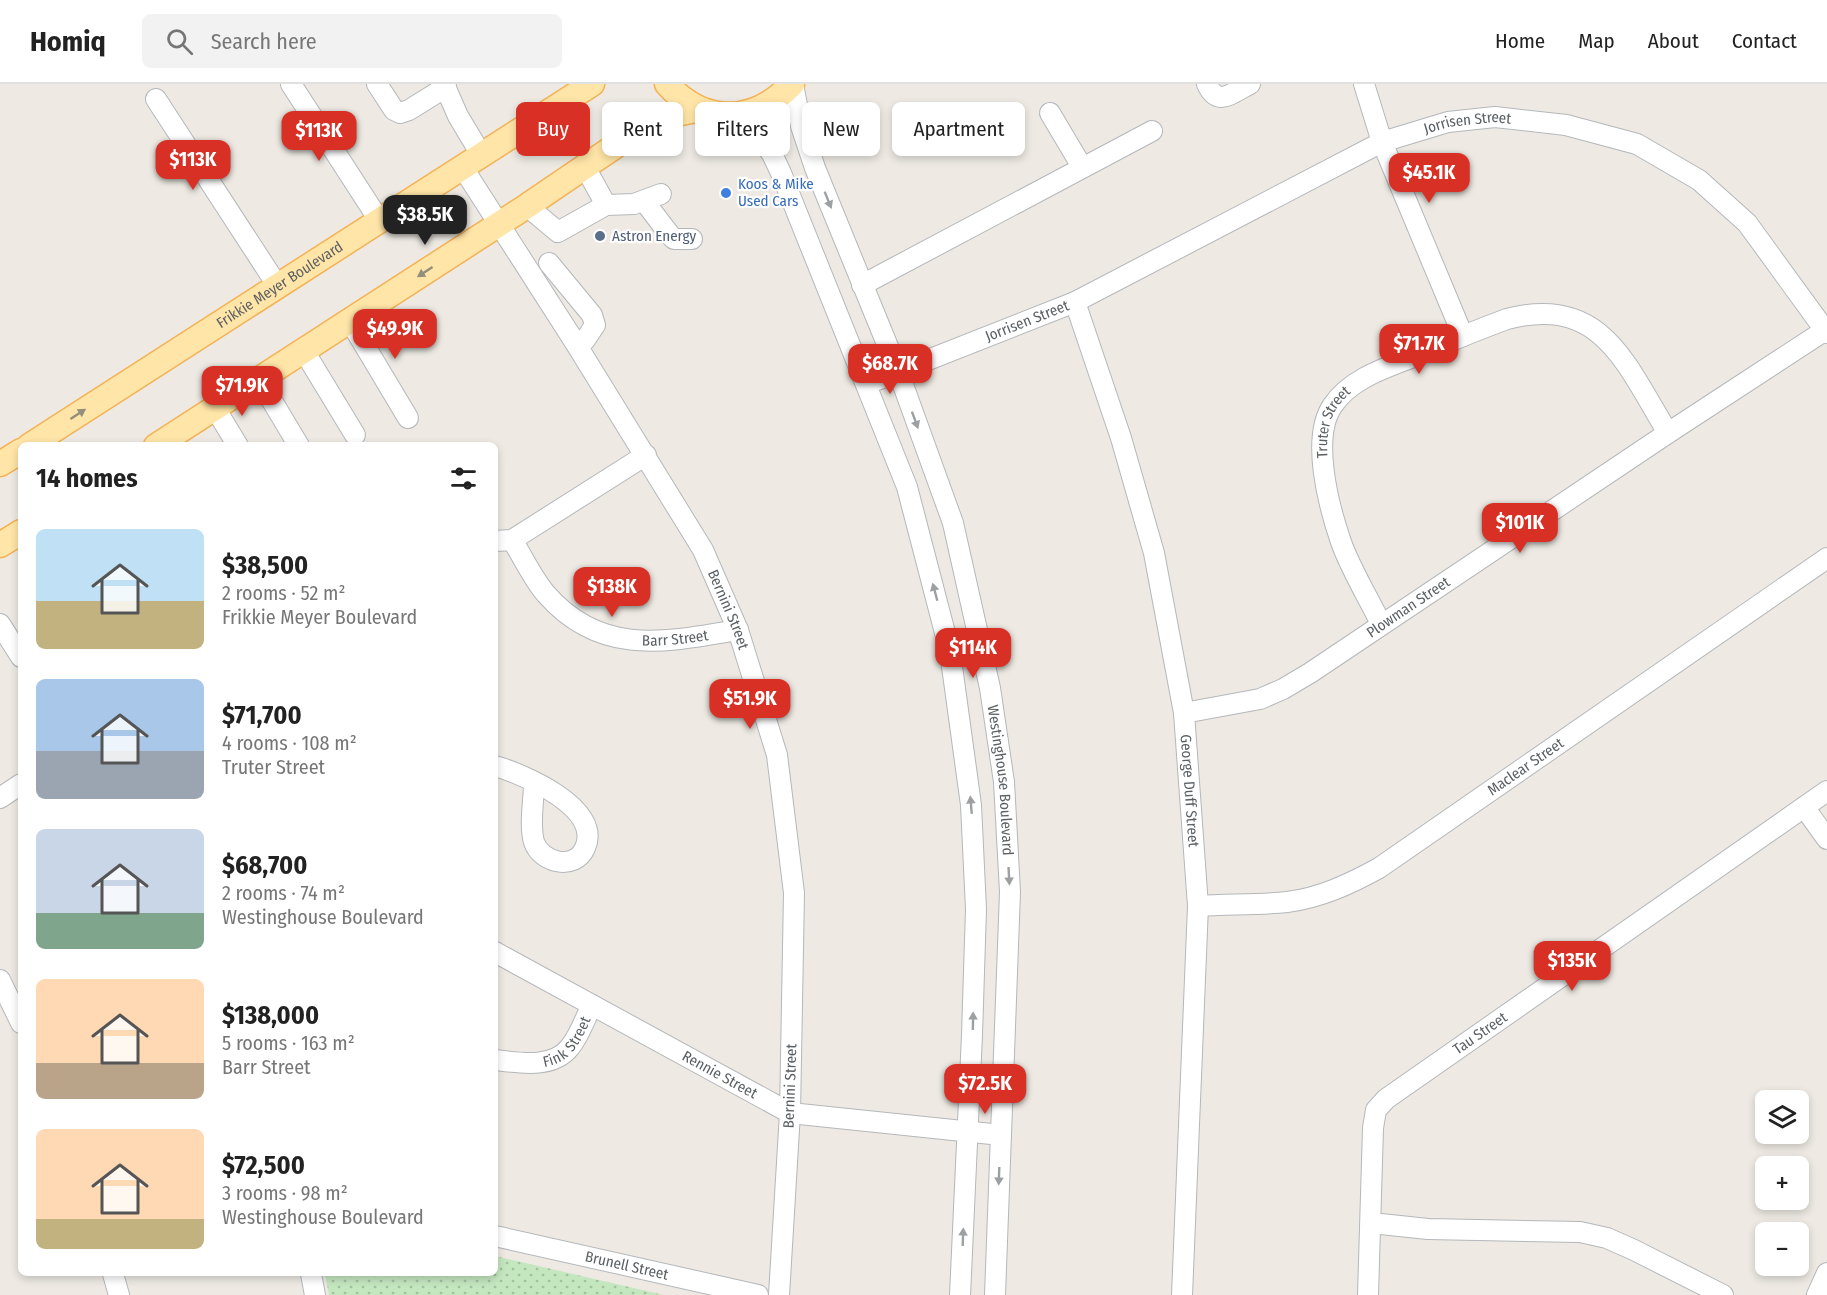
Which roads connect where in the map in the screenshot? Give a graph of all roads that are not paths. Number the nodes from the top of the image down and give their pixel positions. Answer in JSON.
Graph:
{"nodes":[{"id":1,"x":291,"y":84,"type":"edge"},
{"id":2,"x":377,"y":84,"type":"edge"},
{"id":3,"x":592,"y":84,"type":"edge"},
{"id":4,"x":667,"y":84,"type":"edge"},
{"id":5,"x":793,"y":84,"type":"edge"},
{"id":6,"x":1207,"y":84,"type":"edge"},
{"id":7,"x":1250,"y":84,"type":"edge"},
{"id":8,"x":1364,"y":84,"type":"edge"},
{"id":9,"x":445,"y":86,"type":"edge"},
{"id":10,"x":156,"y":99,"type":"dead end"},
{"id":11,"x":772,"y":102,"type":"edge"},
{"id":12,"x":695,"y":107,"type":"edge"},
{"id":13,"x":695,"y":110,"type":"edge"},
{"id":14,"x":1050,"y":113,"type":"dead end"},
{"id":15,"x":1152,"y":131,"type":"dead end"},
{"id":16,"x":1382,"y":142,"type":"junction"},
{"id":17,"x":773,"y":156,"type":"edge"},
{"id":18,"x":473,"y":162,"type":"junction"},
{"id":19,"x":585,"y":167,"type":"junction"},
{"id":20,"x":1082,"y":167,"type":"junction"},
{"id":21,"x":606,"y":205,"type":"junction"},
{"id":22,"x":527,"y":206,"type":"junction"},
{"id":23,"x":379,"y":220,"type":"junction"},
{"id":24,"x":499,"y":224,"type":"junction"},
{"id":25,"x":558,"y":232,"type":"junction"},
{"id":26,"x":692,"y":239,"type":"dead end"},
{"id":27,"x":549,"y":263,"type":"junction"},
{"id":28,"x":532,"y":277,"type":"junction"},
{"id":29,"x":277,"y":285,"type":"junction"},
{"id":30,"x":862,"y":285,"type":"junction"},
{"id":31,"x":1075,"y":302,"type":"junction"},
{"id":32,"x":350,"y":321,"type":"junction"},
{"id":33,"x":1826,"y":331,"type":"edge"},
{"id":34,"x":1463,"y":336,"type":"junction"},
{"id":35,"x":576,"y":344,"type":"junction"},
{"id":36,"x":304,"y":351,"type":"junction"},
{"id":37,"x":898,"y":371,"type":"junction"},
{"id":38,"x":259,"y":379,"type":"junction"},
{"id":39,"x":867,"y":384,"type":"junction"},
{"id":40,"x":215,"y":408,"type":"junction"},
{"id":41,"x":408,"y":418,"type":"dead end"},
{"id":42,"x":1668,"y":433,"type":"junction"},
{"id":43,"x":355,"y":435,"type":"dead end"},
{"id":44,"x":35,"y":442,"type":"edge"},
{"id":45,"x":168,"y":442,"type":"edge"},
{"id":46,"x":236,"y":442,"type":"edge"},
{"id":47,"x":297,"y":442,"type":"edge"},
{"id":48,"x":18,"y":453,"type":"edge"},
{"id":49,"x":646,"y":455,"type":"junction"},
{"id":50,"x":0,"y":464,"type":"edge"},
{"id":51,"x":18,"y":534,"type":"edge"},
{"id":52,"x":503,"y":540,"type":"edge"},
{"id":53,"x":0,"y":545,"type":"edge"},
{"id":54,"x":1827,"y":558,"type":"edge"},
{"id":55,"x":0,"y":624,"type":"edge"},
{"id":56,"x":1381,"y":624,"type":"junction"},
{"id":57,"x":738,"y":630,"type":"junction"},
{"id":58,"x":18,"y":652,"type":"edge"},
{"id":59,"x":1184,"y":713,"type":"junction"},
{"id":60,"x":498,"y":767,"type":"edge"},
{"id":61,"x":534,"y":782,"type":"dead end"},
{"id":62,"x":18,"y":786,"type":"edge"},
{"id":63,"x":1827,"y":791,"type":"edge"},
{"id":64,"x":0,"y":798,"type":"edge"},
{"id":65,"x":1804,"y":807,"type":"junction"},
{"id":66,"x":1827,"y":839,"type":"edge"},
{"id":67,"x":1198,"y":906,"type":"junction"},
{"id":68,"x":498,"y":954,"type":"edge"},
{"id":69,"x":0,"y":981,"type":"edge"},
{"id":70,"x":592,"y":1005,"type":"junction"},
{"id":71,"x":18,"y":1017,"type":"edge"},
{"id":72,"x":498,"y":1060,"type":"edge"},
{"id":73,"x":790,"y":1113,"type":"junction"},
{"id":74,"x":967,"y":1133,"type":"junction"},
{"id":75,"x":1001,"y":1135,"type":"junction"},
{"id":76,"x":1371,"y":1223,"type":"junction"},
{"id":77,"x":498,"y":1237,"type":"edge"},
{"id":78,"x":1827,"y":1273,"type":"edge"},
{"id":79,"x":114,"y":1276,"type":"edge"},
{"id":80,"x":311,"y":1276,"type":"edge"},
{"id":81,"x":120,"y":1295,"type":"edge"},
{"id":82,"x":315,"y":1295,"type":"edge"},
{"id":83,"x":758,"y":1295,"type":"edge"},
{"id":84,"x":779,"y":1295,"type":"edge"},
{"id":85,"x":960,"y":1295,"type":"edge"},
{"id":86,"x":995,"y":1295,"type":"edge"},
{"id":87,"x":1182,"y":1295,"type":"edge"},
{"id":88,"x":1368,"y":1295,"type":"edge"},
{"id":89,"x":1723,"y":1295,"type":"edge"},
{"id":90,"x":1817,"y":1295,"type":"edge"}],
"edges":[{"from":1,"to":23,"type":"street"},
{"from":2,"to":9,"type":"street"},
{"from":3,"to":18,"type":"main road","name":"Frikkie Meyer Boulevard"},
{"from":4,"to":12,"type":"main road"},
{"from":5,"to":11,"type":"main road"},
{"from":5,"to":30,"type":"street","name":"Westinghouse Boulevard","one_way":true},
{"from":6,"to":7,"type":"street"},
{"from":8,"to":16,"type":"street"},
{"from":9,"to":18,"type":"street","name":"Bernini Street"},
{"from":10,"to":29,"type":"street"},
{"from":13,"to":19,"type":"main road"},
{"from":14,"to":20,"type":"street"},
{"from":15,"to":20,"type":"street"},
{"from":16,"to":31,"type":"street","name":"Jorrisen Street"},
{"from":16,"to":33,"type":"street","name":"Jorrisen Street"},
{"from":16,"to":34,"type":"street"},
{"from":17,"to":39,"type":"street","name":"Westinghouse Boulevard"},
{"from":18,"to":23,"type":"main road","name":"Frikkie Meyer Boulevard"},
{"from":18,"to":24,"type":"street","name":"Bernini Street"},
{"from":19,"to":21,"type":"street"},
{"from":19,"to":22,"type":"main road"},
{"from":20,"to":30,"type":"street"},
{"from":21,"to":25,"type":"street"},
{"from":21,"to":26,"type":"street"},
{"from":22,"to":24,"type":"main road"},
{"from":22,"to":25,"type":"street"},
{"from":23,"to":29,"type":"main road","name":"Frikkie Meyer Boulevard"},
{"from":24,"to":28,"type":"street","name":"Bernini Street"},
{"from":24,"to":32,"type":"main road","one_way":true},
{"from":25,"to":27,"type":"street"},
{"from":27,"to":28,"type":"street"},
{"from":27,"to":35,"type":"street"},
{"from":28,"to":35,"type":"street","name":"Bernini Street"},
{"from":44,"to":29,"type":"main road","name":"Frikkie Meyer Boulevard","one_way":true},
{"from":30,"to":37,"type":"street","name":"Westinghouse Boulevard"},
{"from":31,"to":37,"type":"street","name":"Jorrisen Street"},
{"from":31,"to":59,"type":"street","name":"George Duff Street"},
{"from":32,"to":36,"type":"main road"},
{"from":32,"to":41,"type":"street"},
{"from":33,"to":42,"type":"street","name":"Plowman Street"},
{"from":34,"to":42,"type":"street","name":"Truter Street"},
{"from":34,"to":56,"type":"street","name":"Truter Street"},
{"from":35,"to":49,"type":"street","name":"Bernini Street"},
{"from":36,"to":38,"type":"main road"},
{"from":36,"to":43,"type":"street"},
{"from":37,"to":39,"type":"street","name":"Jorrisen Street"},
{"from":37,"to":75,"type":"street","name":"Westinghouse Boulevard","one_way":true},
{"from":38,"to":40,"type":"main road"},
{"from":38,"to":47,"type":"street"},
{"from":74,"to":39,"type":"street","name":"Westinghouse Boulevard","one_way":true},
{"from":40,"to":45,"type":"main road"},
{"from":40,"to":46,"type":"street"},
{"from":42,"to":56,"type":"street","name":"Plowman Street"},
{"from":48,"to":50,"type":"main road"},
{"from":49,"to":52,"type":"street","name":"Barr Street"},
{"from":49,"to":57,"type":"street","name":"Bernini Street"},
{"from":51,"to":53,"type":"main road"},
{"from":52,"to":57,"type":"street","name":"Barr Street"},
{"from":54,"to":67,"type":"street","name":"Maclear Street"},
{"from":55,"to":58,"type":"street"},
{"from":56,"to":59,"type":"street","name":"Plowman Street"},
{"from":57,"to":73,"type":"street","name":"Bernini Street"},
{"from":59,"to":67,"type":"street","name":"George Duff Street"},
{"from":60,"to":61,"type":"street"},
{"from":62,"to":64,"type":"street"},
{"from":63,"to":65,"type":"street","name":"Tau Street"},
{"from":65,"to":66,"type":"street"},
{"from":65,"to":76,"type":"street","name":"Tau Street"},
{"from":67,"to":87,"type":"street","name":"George Duff Street"},
{"from":68,"to":70,"type":"street","name":"Rennie Street"},
{"from":69,"to":71,"type":"street"},
{"from":70,"to":72,"type":"street","name":"Fink Street"},
{"from":70,"to":73,"type":"street","name":"Rennie Street"},
{"from":73,"to":74,"type":"street","name":"Rennie Street"},
{"from":73,"to":84,"type":"street","name":"Bernini Street"},
{"from":74,"to":75,"type":"street","name":"Rennie Street"},
{"from":85,"to":74,"type":"street","name":"Westinghouse Boulevard","one_way":true},
{"from":75,"to":86,"type":"street","name":"Westinghouse Boulevard","one_way":true},
{"from":76,"to":88,"type":"street","name":"Tau Street"},
{"from":76,"to":89,"type":"street"},
{"from":77,"to":83,"type":"street","name":"Brunell Street"},
{"from":78,"to":90,"type":"street"},
{"from":79,"to":81,"type":"street"},
{"from":80,"to":82,"type":"street"}]}
